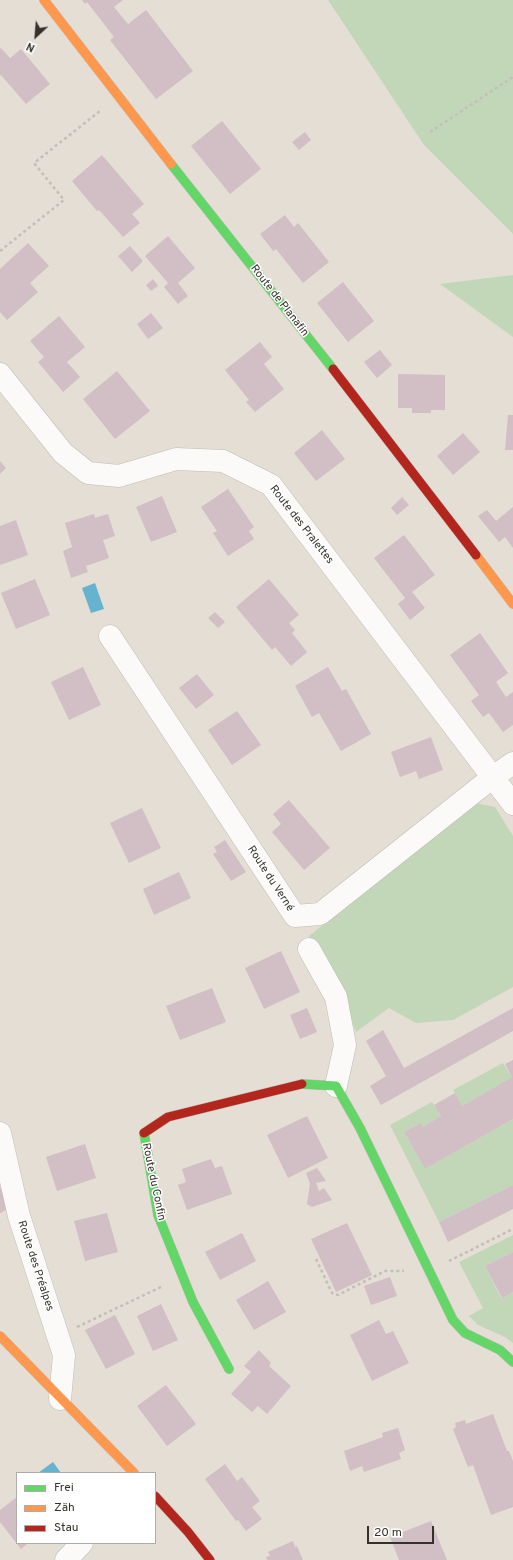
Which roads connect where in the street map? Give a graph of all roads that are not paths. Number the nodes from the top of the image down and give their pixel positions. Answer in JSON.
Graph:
{"nodes":[{"id":1,"x":44,"y":0,"type":"edge"},
{"id":2,"x":0,"y":374,"type":"edge"},
{"id":3,"x":513,"y":604,"type":"edge"},
{"id":4,"x":110,"y":636,"type":"dead end"},
{"id":5,"x":513,"y":763,"type":"edge"},
{"id":6,"x":493,"y":777,"type":"junction"},
{"id":7,"x":513,"y":804,"type":"edge"},
{"id":8,"x":309,"y":949,"type":"dead end"},
{"id":9,"x":336,"y":1086,"type":"junction"},
{"id":10,"x":0,"y":1133,"type":"edge"},
{"id":11,"x":0,"y":1336,"type":"edge"},
{"id":12,"x":513,"y":1362,"type":"edge"},
{"id":13,"x":229,"y":1369,"type":"dead end"},
{"id":14,"x":60,"y":1399,"type":"junction"},
{"id":15,"x":133,"y":1472,"type":"edge"},
{"id":16,"x":156,"y":1497,"type":"edge"},
{"id":17,"x":210,"y":1560,"type":"edge"}],
"edges":[{"from":1,"to":3,"type":"street","name":"Route de Planafin"},
{"from":2,"to":6,"type":"street","name":"Route des Pralettes"},
{"from":4,"to":6,"type":"street","name":"Route du Verné"},
{"from":5,"to":6,"type":"street"},
{"from":6,"to":7,"type":"street","name":"Route des Pralettes"},
{"from":8,"to":9,"type":"street"},
{"from":9,"to":12,"type":"street"},
{"from":9,"to":13,"type":"street","name":"Route du Confin"},
{"from":10,"to":14,"type":"street","name":"Route des Préalpes"},
{"from":11,"to":14,"type":"street"},
{"from":14,"to":15,"type":"street"},
{"from":16,"to":17,"type":"street"}]}
